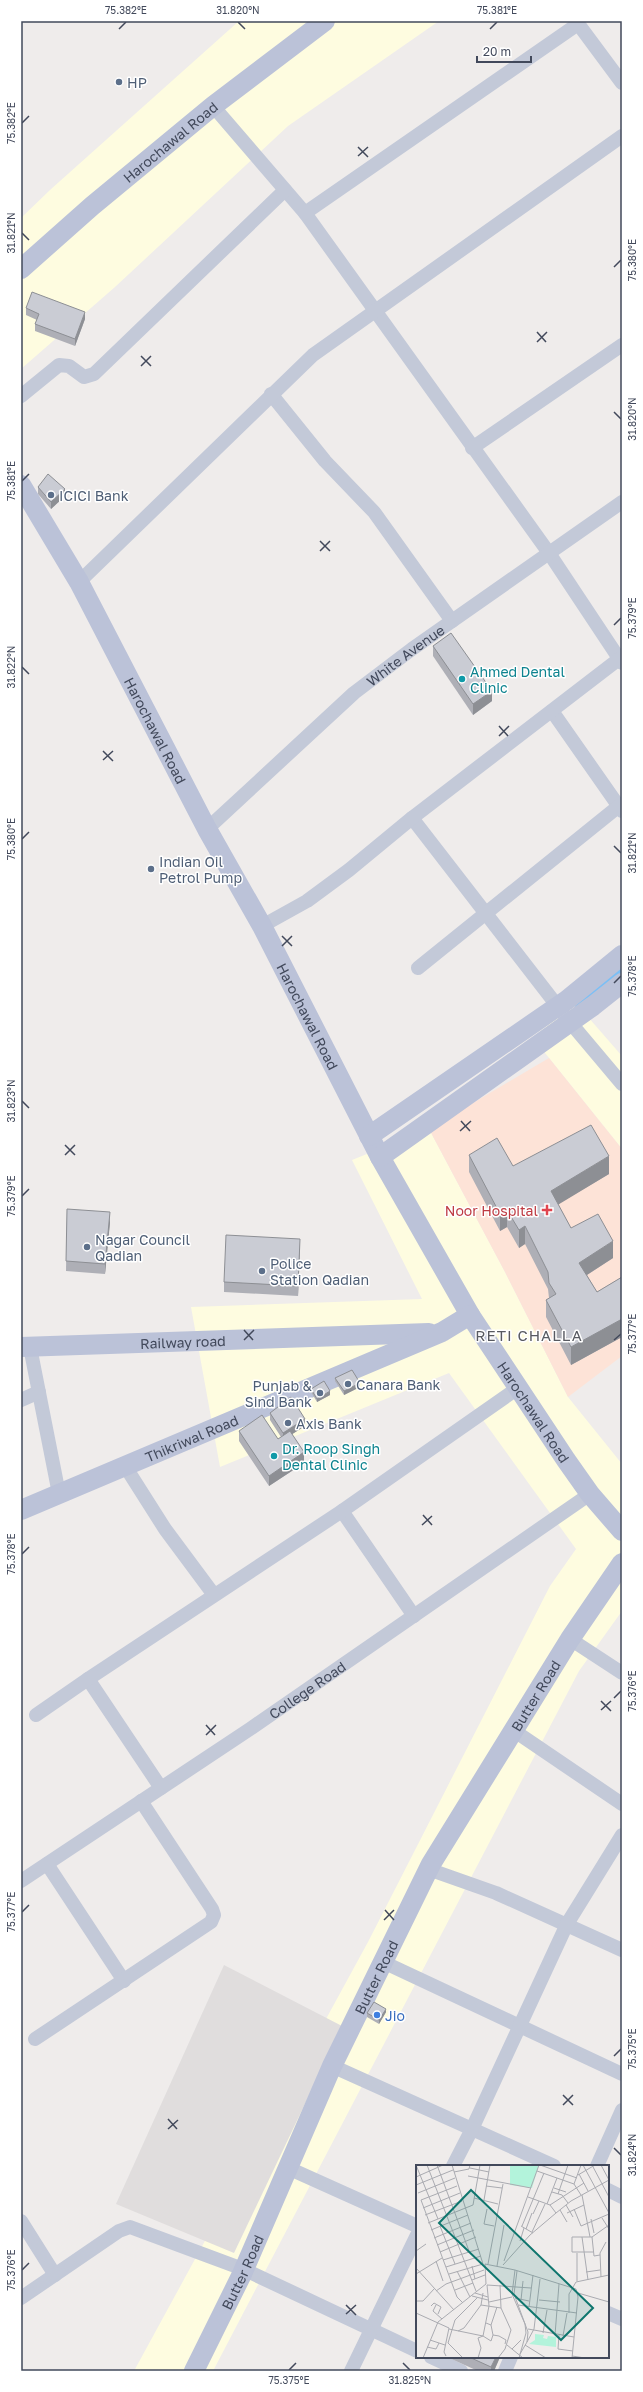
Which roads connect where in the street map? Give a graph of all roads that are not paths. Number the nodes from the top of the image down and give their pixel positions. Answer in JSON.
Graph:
{"nodes":[{"id":1,"x":325,"y":21,"type":"edge"},
{"id":2,"x":577,"y":23,"type":"edge"},
{"id":3,"x":620,"y":76,"type":"edge"},
{"id":4,"x":213,"y":106,"type":"junction"},
{"id":5,"x":622,"y":136,"type":"edge"},
{"id":6,"x":285,"y":190,"type":"junction"},
{"id":7,"x":305,"y":213,"type":"junction"},
{"id":8,"x":21,"y":269,"type":"edge"},
{"id":9,"x":375,"y":312,"type":"junction"},
{"id":10,"x":622,"y":345,"type":"edge"},
{"id":11,"x":271,"y":394,"type":"junction"},
{"id":12,"x":21,"y":396,"type":"edge"},
{"id":13,"x":472,"y":448,"type":"junction"},
{"id":14,"x":21,"y":485,"type":"edge"},
{"id":15,"x":622,"y":502,"type":"edge"},
{"id":16,"x":549,"y":553,"type":"junction"},
{"id":17,"x":79,"y":582,"type":"junction"},
{"id":18,"x":452,"y":621,"type":"junction"},
{"id":19,"x":621,"y":661,"type":"edge"},
{"id":20,"x":552,"y":711,"type":"junction"},
{"id":21,"x":620,"y":808,"type":"edge"},
{"id":22,"x":412,"y":818,"type":"junction"},
{"id":23,"x":207,"y":829,"type":"junction"},
{"id":24,"x":486,"y":913,"type":"junction"},
{"id":25,"x":262,"y":926,"type":"junction"},
{"id":26,"x":622,"y":955,"type":"edge"},
{"id":27,"x":418,"y":968,"type":"dead end"},
{"id":28,"x":622,"y":983,"type":"edge"},
{"id":29,"x":563,"y":1014,"type":"junction"},
{"id":30,"x":622,"y":1084,"type":"edge"},
{"id":31,"x":369,"y":1136,"type":"junction"},
{"id":32,"x":380,"y":1157,"type":"junction"},
{"id":33,"x":470,"y":1315,"type":"junction"},
{"id":34,"x":442,"y":1332,"type":"junction"},
{"id":35,"x":25,"y":1347,"type":"edge"},
{"id":36,"x":518,"y":1388,"type":"junction"},
{"id":37,"x":39,"y":1392,"type":"junction"},
{"id":38,"x":21,"y":1400,"type":"edge"},
{"id":39,"x":125,"y":1466,"type":"junction"},
{"id":40,"x":59,"y":1494,"type":"junction"},
{"id":41,"x":590,"y":1494,"type":"junction"},
{"id":42,"x":21,"y":1510,"type":"edge"},
{"id":43,"x":342,"y":1511,"type":"junction"},
{"id":44,"x":622,"y":1531,"type":"edge"},
{"id":45,"x":622,"y":1563,"type":"edge"},
{"id":46,"x":214,"y":1596,"type":"junction"},
{"id":47,"x":414,"y":1616,"type":"junction"},
{"id":48,"x":570,"y":1639,"type":"junction"},
{"id":49,"x":622,"y":1673,"type":"edge"},
{"id":50,"x":88,"y":1679,"type":"junction"},
{"id":51,"x":36,"y":1715,"type":"dead end"},
{"id":52,"x":513,"y":1730,"type":"junction"},
{"id":53,"x":161,"y":1788,"type":"junction"},
{"id":54,"x":141,"y":1801,"type":"junction"},
{"id":55,"x":622,"y":1804,"type":"edge"},
{"id":56,"x":622,"y":1835,"type":"edge"},
{"id":57,"x":47,"y":1864,"type":"junction"},
{"id":58,"x":428,"y":1869,"type":"junction"},
{"id":59,"x":21,"y":1881,"type":"edge"},
{"id":60,"x":566,"y":1924,"type":"junction"},
{"id":61,"x":622,"y":1950,"type":"edge"},
{"id":62,"x":383,"y":1962,"type":"junction"},
{"id":63,"x":124,"y":1981,"type":"junction"},
{"id":64,"x":519,"y":2026,"type":"junction"},
{"id":65,"x":35,"y":2039,"type":"dead end"},
{"id":66,"x":332,"y":2066,"type":"junction"},
{"id":67,"x":622,"y":2074,"type":"edge"},
{"id":68,"x":622,"y":2110,"type":"edge"},
{"id":69,"x":472,"y":2129,"type":"junction"},
{"id":70,"x":454,"y":2165,"type":"edge"},
{"id":71,"x":552,"y":2165,"type":"edge"},
{"id":72,"x":597,"y":2165,"type":"edge"},
{"id":73,"x":288,"y":2168,"type":"junction"},
{"id":74,"x":609,"y":2190,"type":"edge"},
{"id":75,"x":622,"y":2197,"type":"edge"},
{"id":76,"x":21,"y":2221,"type":"edge"},
{"id":77,"x":416,"y":2226,"type":"edge"},
{"id":78,"x":416,"y":2237,"type":"edge"},
{"id":79,"x":244,"y":2270,"type":"junction"},
{"id":80,"x":55,"y":2275,"type":"junction"},
{"id":81,"x":21,"y":2298,"type":"edge"},
{"id":82,"x":609,"y":2313,"type":"edge"},
{"id":83,"x":622,"y":2319,"type":"edge"},
{"id":84,"x":371,"y":2330,"type":"junction"},
{"id":85,"x":416,"y":2351,"type":"edge"},
{"id":86,"x":433,"y":2358,"type":"edge"},
{"id":87,"x":511,"y":2358,"type":"edge"},
{"id":88,"x":194,"y":2371,"type":"edge"},
{"id":89,"x":351,"y":2371,"type":"edge"},
{"id":90,"x":462,"y":2371,"type":"edge"},
{"id":91,"x":505,"y":2371,"type":"edge"}],
"edges":[{"from":1,"to":4,"type":"main road","name":"Harochawal Road"},
{"from":2,"to":3,"type":"street"},
{"from":2,"to":7,"type":"street"},
{"from":4,"to":6,"type":"street"},
{"from":4,"to":8,"type":"main road","name":"Harochawal Road"},
{"from":5,"to":9,"type":"street"},
{"from":6,"to":7,"type":"street"},
{"from":6,"to":12,"type":"street"},
{"from":7,"to":9,"type":"street"},
{"from":9,"to":11,"type":"street"},
{"from":9,"to":13,"type":"street"},
{"from":10,"to":13,"type":"street"},
{"from":11,"to":17,"type":"street"},
{"from":11,"to":18,"type":"street"},
{"from":13,"to":16,"type":"street"},
{"from":14,"to":17,"type":"main road","name":"Harochawal Road"},
{"from":15,"to":16,"type":"street","name":"White Avenue"},
{"from":16,"to":18,"type":"street","name":"White Avenue"},
{"from":16,"to":19,"type":"street"},
{"from":17,"to":23,"type":"main road","name":"Harochawal Road"},
{"from":18,"to":23,"type":"street","name":"White Avenue"},
{"from":19,"to":20,"type":"street"},
{"from":20,"to":21,"type":"street"},
{"from":20,"to":22,"type":"street"},
{"from":21,"to":24,"type":"street"},
{"from":22,"to":24,"type":"street"},
{"from":22,"to":25,"type":"street"},
{"from":23,"to":25,"type":"main road","name":"Harochawal Road"},
{"from":24,"to":27,"type":"street"},
{"from":24,"to":29,"type":"street"},
{"from":25,"to":31,"type":"main road","name":"Harochawal Road"},
{"from":26,"to":29,"type":"main road"},
{"from":28,"to":29,"type":"main road"},
{"from":29,"to":30,"type":"street"},
{"from":29,"to":31,"type":"main road"},
{"from":29,"to":32,"type":"main road"},
{"from":31,"to":32,"type":"main road","name":"Harochawal Road"},
{"from":32,"to":33,"type":"main road","name":"Harochawal Road"},
{"from":33,"to":34,"type":"main road","name":"Thikriwal Road"},
{"from":33,"to":36,"type":"main road","name":"Harochawal Road"},
{"from":34,"to":35,"type":"main road","name":"Railway road"},
{"from":34,"to":39,"type":"main road","name":"Thikriwal Road"},
{"from":35,"to":37,"type":"street"},
{"from":36,"to":41,"type":"main road","name":"Harochawal Road"},
{"from":36,"to":43,"type":"street"},
{"from":37,"to":38,"type":"street"},
{"from":37,"to":40,"type":"street"},
{"from":39,"to":40,"type":"main road","name":"Thikriwal Road"},
{"from":39,"to":46,"type":"street"},
{"from":40,"to":42,"type":"main road","name":"Thikriwal Road"},
{"from":41,"to":44,"type":"main road","name":"Harochawal Road"},
{"from":41,"to":47,"type":"street","name":"College Road"},
{"from":43,"to":46,"type":"street"},
{"from":43,"to":47,"type":"street"},
{"from":45,"to":48,"type":"main road","name":"Butter Road"},
{"from":46,"to":50,"type":"street"},
{"from":47,"to":53,"type":"street","name":"College Road"},
{"from":48,"to":49,"type":"street"},
{"from":48,"to":52,"type":"main road","name":"Butter Road"},
{"from":50,"to":51,"type":"street"},
{"from":50,"to":53,"type":"street"},
{"from":52,"to":55,"type":"street"},
{"from":52,"to":58,"type":"main road","name":"Butter Road"},
{"from":53,"to":54,"type":"street","name":"College Road"},
{"from":54,"to":57,"type":"street","name":"College Road"},
{"from":54,"to":63,"type":"street"},
{"from":56,"to":60,"type":"street"},
{"from":57,"to":59,"type":"street","name":"College Road"},
{"from":57,"to":63,"type":"street"},
{"from":58,"to":60,"type":"street"},
{"from":58,"to":62,"type":"main road","name":"Butter Road"},
{"from":60,"to":61,"type":"street"},
{"from":60,"to":64,"type":"street"},
{"from":62,"to":64,"type":"street"},
{"from":62,"to":66,"type":"main road","name":"Butter Road"},
{"from":63,"to":65,"type":"street"},
{"from":64,"to":67,"type":"street"},
{"from":64,"to":69,"type":"street"},
{"from":66,"to":69,"type":"street"},
{"from":66,"to":73,"type":"main road","name":"Butter Road"},
{"from":68,"to":72,"type":"street"},
{"from":69,"to":70,"type":"street"},
{"from":69,"to":71,"type":"street"},
{"from":73,"to":77,"type":"street"},
{"from":73,"to":79,"type":"main road","name":"Butter Road"},
{"from":74,"to":75,"type":"street"},
{"from":76,"to":80,"type":"street"},
{"from":78,"to":84,"type":"street"},
{"from":79,"to":80,"type":"street"},
{"from":79,"to":84,"type":"street"},
{"from":79,"to":88,"type":"main road","name":"Butter Road"},
{"from":80,"to":81,"type":"street"},
{"from":82,"to":83,"type":"street"},
{"from":84,"to":85,"type":"street"},
{"from":84,"to":89,"type":"street"},
{"from":86,"to":90,"type":"street"},
{"from":87,"to":91,"type":"street"}]}
